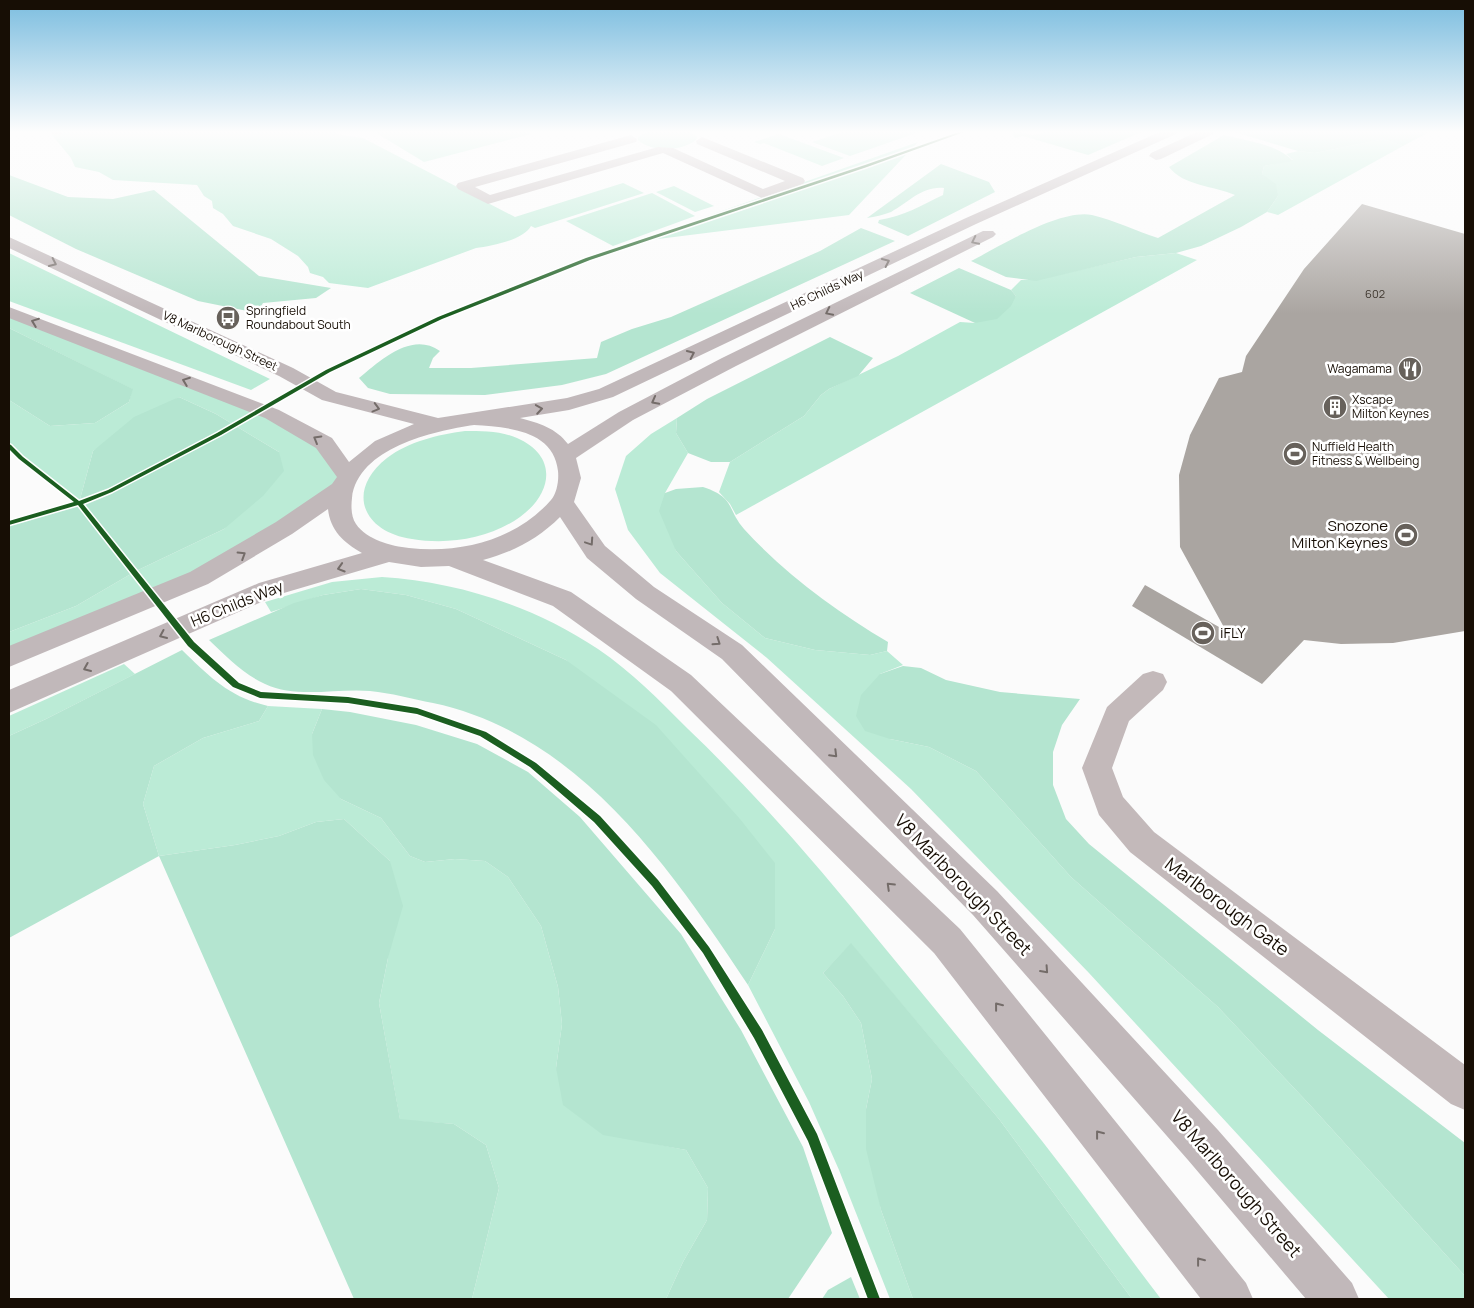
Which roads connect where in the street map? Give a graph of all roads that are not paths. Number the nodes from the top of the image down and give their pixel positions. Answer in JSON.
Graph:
{"nodes":[{"id":1,"x":474,"y":192,"type":"edge"},
{"id":2,"x":516,"y":192,"type":"edge"},
{"id":3,"x":1036,"y":192,"type":"edge"},
{"id":4,"x":1003,"y":227,"type":"dead end"},
{"id":5,"x":9,"y":242,"type":"edge"},
{"id":6,"x":9,"y":312,"type":"edge"},
{"id":7,"x":474,"y":419,"type":"junction"},
{"id":8,"x":436,"y":424,"type":"junction"},
{"id":9,"x":566,"y":455,"type":"junction"},
{"id":10,"x":345,"y":482,"type":"junction"},
{"id":11,"x":562,"y":502,"type":"junction"},
{"id":12,"x":387,"y":554,"type":"junction"},
{"id":13,"x":452,"y":558,"type":"junction"},
{"id":14,"x":9,"y":657,"type":"edge"},
{"id":15,"x":1152,"y":682,"type":"dead end"},
{"id":16,"x":9,"y":702,"type":"edge"},
{"id":17,"x":1465,"y":1090,"type":"edge"},
{"id":18,"x":1230,"y":1299,"type":"edge"},
{"id":19,"x":1336,"y":1299,"type":"edge"}],
"edges":[{"from":1,"to":2,"type":"street"},
{"from":7,"to":3,"type":"main road","name":"H6 Childs Way","one_way":true},
{"from":4,"to":9,"type":"main road","name":"H6 Childs Way","one_way":true},
{"from":5,"to":8,"type":"main road","name":"V8 Marlborough Street","one_way":true},
{"from":10,"to":6,"type":"main road","one_way":true},
{"from":7,"to":8,"type":"main road"},
{"from":7,"to":9,"type":"main road"},
{"from":8,"to":10,"type":"main road"},
{"from":9,"to":11,"type":"main road"},
{"from":10,"to":12,"type":"main road"},
{"from":14,"to":10,"type":"main road","one_way":true},
{"from":11,"to":13,"type":"main road"},
{"from":11,"to":19,"type":"main road","name":"V8 Marlborough Street","one_way":true},
{"from":12,"to":13,"type":"main road"},
{"from":12,"to":16,"type":"main road","name":"H6 Childs Way","one_way":true},
{"from":18,"to":13,"type":"main road","one_way":true},
{"from":15,"to":17,"type":"street","name":"Marlborough Gate"}]}
